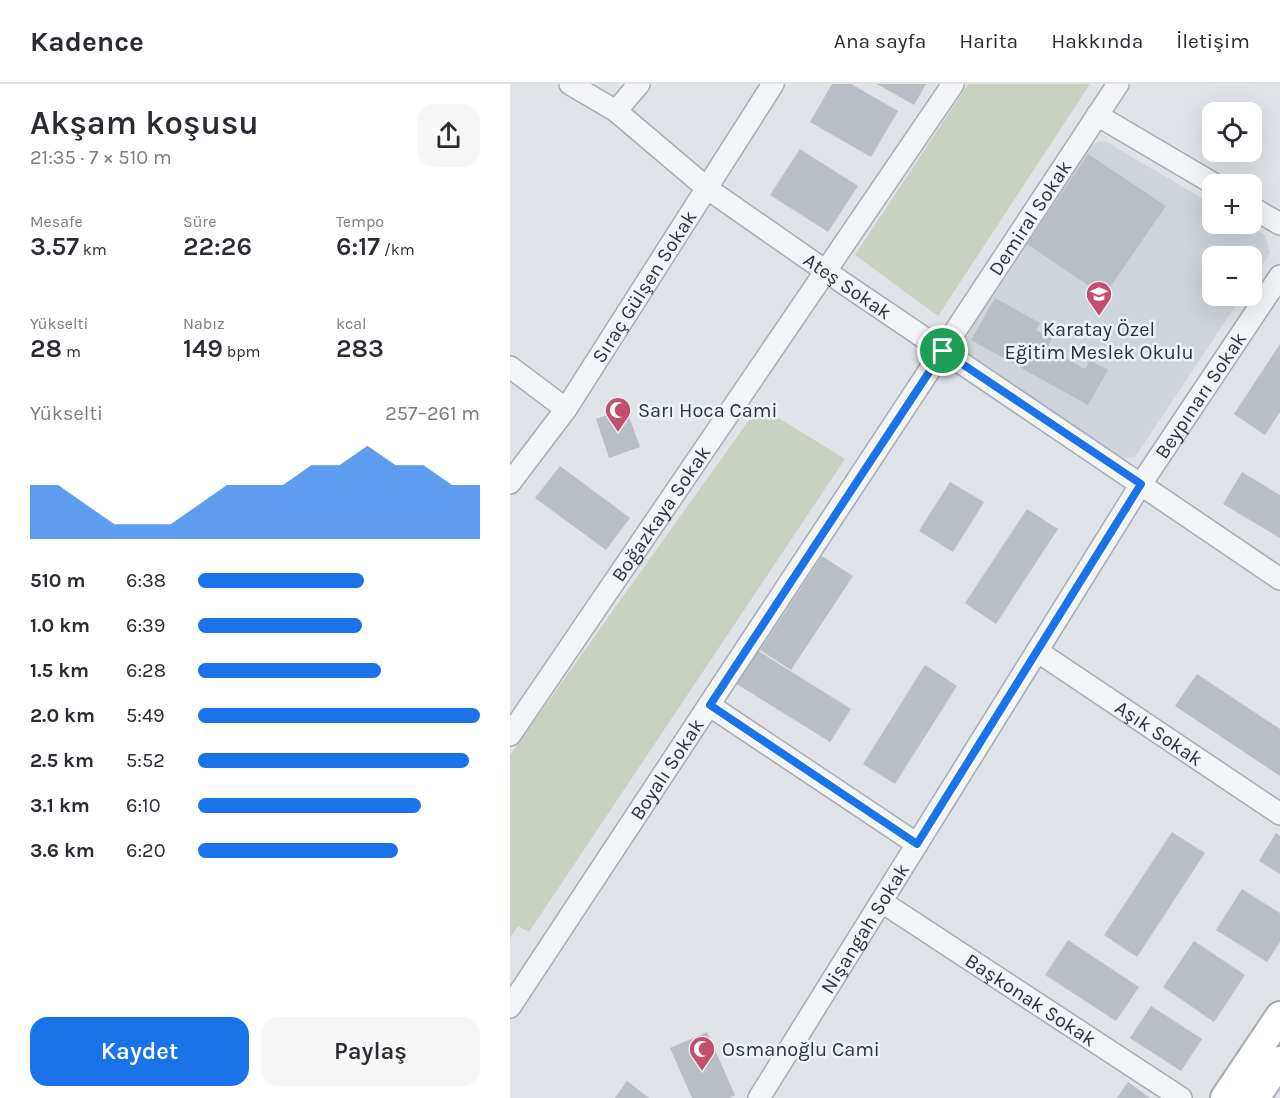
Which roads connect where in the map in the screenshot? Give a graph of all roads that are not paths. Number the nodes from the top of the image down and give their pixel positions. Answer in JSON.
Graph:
{"nodes":[{"id":1,"x":570,"y":84,"type":"edge"},
{"id":2,"x":639,"y":84,"type":"edge"},
{"id":3,"x":772,"y":84,"type":"edge"},
{"id":4,"x":953,"y":84,"type":"edge"},
{"id":5,"x":1118,"y":84,"type":"edge"},
{"id":6,"x":616,"y":111,"type":"junction"},
{"id":7,"x":1097,"y":115,"type":"junction"},
{"id":8,"x":1202,"y":177,"type":"edge"},
{"id":9,"x":708,"y":189,"type":"junction"},
{"id":10,"x":1262,"y":213,"type":"edge"},
{"id":11,"x":1280,"y":224,"type":"edge"},
{"id":12,"x":827,"y":272,"type":"junction"},
{"id":13,"x":1280,"y":276,"type":"edge"},
{"id":14,"x":943,"y":351,"type":"junction"},
{"id":15,"x":510,"y":367,"type":"edge"},
{"id":16,"x":566,"y":409,"type":"junction"},
{"id":17,"x":510,"y":483,"type":"edge"},
{"id":18,"x":1141,"y":484,"type":"junction"},
{"id":19,"x":1280,"y":579,"type":"edge"},
{"id":20,"x":1037,"y":651,"type":"junction"},
{"id":21,"x":710,"y":705,"type":"junction"},
{"id":22,"x":510,"y":735,"type":"edge"},
{"id":23,"x":1280,"y":814,"type":"edge"},
{"id":24,"x":917,"y":844,"type":"junction"},
{"id":25,"x":882,"y":902,"type":"junction"},
{"id":26,"x":510,"y":1007,"type":"edge"},
{"id":27,"x":1280,"y":1016,"type":"edge"},
{"id":28,"x":1280,"y":1061,"type":"edge"},
{"id":29,"x":759,"y":1098,"type":"edge"},
{"id":30,"x":1181,"y":1098,"type":"edge"},
{"id":31,"x":1225,"y":1098,"type":"edge"},
{"id":32,"x":1255,"y":1098,"type":"edge"}],
"edges":[{"from":1,"to":6,"type":"street","name":"Ateş Sokak"},
{"from":2,"to":6,"type":"street"},
{"from":3,"to":9,"type":"street","name":"Sıraç Gülşen Sokak"},
{"from":4,"to":12,"type":"street","name":"Boğazkaya Sokak"},
{"from":5,"to":7,"type":"street","name":"Demiral Sokak"},
{"from":6,"to":9,"type":"street","name":"Ateş Sokak"},
{"from":7,"to":8,"type":"street"},
{"from":7,"to":14,"type":"street","name":"Demiral Sokak"},
{"from":9,"to":12,"type":"street","name":"Ateş Sokak"},
{"from":9,"to":16,"type":"street","name":"Sıraç Gülşen Sokak"},
{"from":10,"to":11,"type":"street"},
{"from":12,"to":14,"type":"street","name":"Ateş Sokak"},
{"from":12,"to":22,"type":"street","name":"Boğazkaya Sokak"},
{"from":13,"to":18,"type":"street","name":"Beypınarı Sokak"},
{"from":14,"to":18,"type":"street","name":"Ateş Sokak"},
{"from":14,"to":21,"type":"street","name":"Boyalı Sokak"},
{"from":15,"to":16,"type":"street"},
{"from":16,"to":17,"type":"street","name":"Sıraç Gülşen Sokak"},
{"from":18,"to":19,"type":"street","name":"Ateş Sokak"},
{"from":18,"to":20,"type":"street","name":"Nişangah Sokak"},
{"from":20,"to":23,"type":"street","name":"Aşık Sokak"},
{"from":20,"to":24,"type":"street","name":"Nişangah Sokak"},
{"from":21,"to":24,"type":"street"},
{"from":21,"to":26,"type":"street","name":"Boyalı Sokak"},
{"from":24,"to":25,"type":"street","name":"Nişangah Sokak"},
{"from":25,"to":29,"type":"street","name":"Nişangah Sokak"},
{"from":25,"to":30,"type":"street","name":"Başkonak Sokak"},
{"from":27,"to":31,"type":"main road"},
{"from":28,"to":32,"type":"main road"}]}
